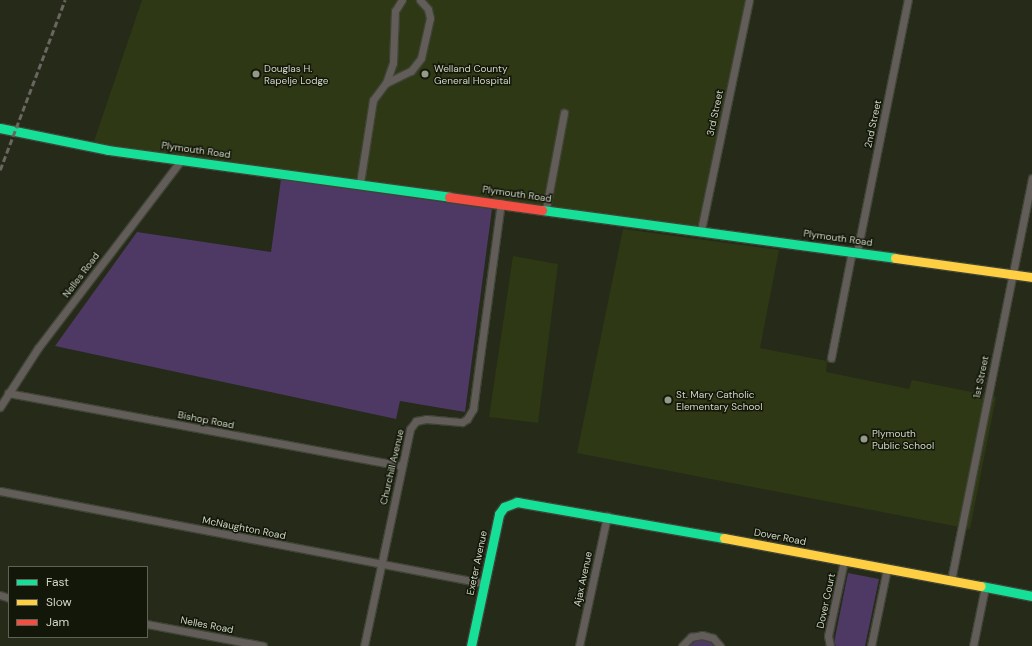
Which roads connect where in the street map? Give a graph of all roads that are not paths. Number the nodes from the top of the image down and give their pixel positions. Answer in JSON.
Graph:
{"nodes":[{"id":1,"x":402,"y":0,"type":"edge"},
{"id":2,"x":420,"y":0,"type":"edge"},
{"id":3,"x":749,"y":0,"type":"edge"},
{"id":4,"x":908,"y":0,"type":"edge"},
{"id":5,"x":386,"y":83,"type":"junction"},
{"id":6,"x":564,"y":113,"type":"dead end"},
{"id":7,"x":0,"y":128,"type":"edge"},
{"id":8,"x":182,"y":159,"type":"junction"},
{"id":9,"x":1032,"y":178,"type":"edge"},
{"id":10,"x":360,"y":183,"type":"junction"},
{"id":11,"x":501,"y":203,"type":"junction"},
{"id":12,"x":546,"y":209,"type":"junction"},
{"id":13,"x":701,"y":230,"type":"junction"},
{"id":14,"x":854,"y":251,"type":"junction"},
{"id":15,"x":1012,"y":274,"type":"junction"},
{"id":16,"x":1032,"y":276,"type":"edge"},
{"id":17,"x":831,"y":358,"type":"dead end"},
{"id":18,"x":8,"y":393,"type":"junction"},
{"id":19,"x":0,"y":407,"type":"edge"},
{"id":20,"x":402,"y":466,"type":"junction"},
{"id":21,"x":0,"y":491,"type":"edge"},
{"id":22,"x":524,"y":502,"type":"joint"},
{"id":23,"x":607,"y":516,"type":"junction"},
{"id":24,"x":844,"y":560,"type":"junction"},
{"id":25,"x":381,"y":565,"type":"junction"},
{"id":26,"x":887,"y":568,"type":"junction"},
{"id":27,"x":951,"y":580,"type":"junction"},
{"id":28,"x":484,"y":583,"type":"junction"},
{"id":29,"x":985,"y":587,"type":"junction"},
{"id":30,"x":1032,"y":596,"type":"edge"},
{"id":31,"x":148,"y":624,"type":"edge"},
{"id":32,"x":263,"y":646,"type":"edge"},
{"id":33,"x":364,"y":646,"type":"edge"},
{"id":34,"x":471,"y":646,"type":"edge"},
{"id":35,"x":579,"y":646,"type":"edge"},
{"id":36,"x":682,"y":646,"type":"edge"},
{"id":37,"x":720,"y":646,"type":"edge"},
{"id":38,"x":830,"y":646,"type":"edge"},
{"id":39,"x":871,"y":646,"type":"edge"},
{"id":40,"x":973,"y":646,"type":"edge"}],
"edges":[{"from":1,"to":5,"type":"street"},
{"from":2,"to":5,"type":"street"},
{"from":3,"to":13,"type":"street","name":"3rd Street"},
{"from":4,"to":14,"type":"street","name":"2nd Street"},
{"from":5,"to":10,"type":"street"},
{"from":6,"to":12,"type":"street"},
{"from":7,"to":8,"type":"street","name":"Plymouth Road"},
{"from":8,"to":10,"type":"street","name":"Plymouth Road"},
{"from":8,"to":18,"type":"street","name":"Nelles Road"},
{"from":9,"to":15,"type":"street","name":"1st Street"},
{"from":10,"to":11,"type":"street","name":"Plymouth Road"},
{"from":11,"to":12,"type":"street","name":"Plymouth Road"},
{"from":11,"to":20,"type":"street","name":"Churchill Avenue"},
{"from":12,"to":13,"type":"street","name":"Plymouth Road"},
{"from":13,"to":14,"type":"street","name":"Plymouth Road"},
{"from":14,"to":15,"type":"street","name":"Plymouth Road"},
{"from":14,"to":17,"type":"street","name":"2nd Street"},
{"from":15,"to":16,"type":"street","name":"Plymouth Road"},
{"from":15,"to":27,"type":"street","name":"1st Street"},
{"from":18,"to":19,"type":"street","name":"Nelles Road"},
{"from":18,"to":20,"type":"street","name":"Bishop Road"},
{"from":20,"to":25,"type":"street","name":"Churchill Avenue"},
{"from":21,"to":25,"type":"street","name":"McNaughton Road"},
{"from":22,"to":23,"type":"street","name":"Dover Road"},
{"from":22,"to":28,"type":"street","name":"Exeter Avenue"},
{"from":23,"to":24,"type":"street","name":"Dover Road"},
{"from":23,"to":35,"type":"street","name":"Ajax Avenue"},
{"from":24,"to":26,"type":"street","name":"Dover Road"},
{"from":24,"to":38,"type":"street","name":"Dover Court"},
{"from":25,"to":28,"type":"street","name":"McNaughton Road"},
{"from":25,"to":33,"type":"street","name":"Churchill Avenue"},
{"from":26,"to":27,"type":"street","name":"Dover Road"},
{"from":26,"to":39,"type":"street"},
{"from":27,"to":29,"type":"street","name":"Dover Road"},
{"from":28,"to":34,"type":"street","name":"Exeter Avenue"},
{"from":29,"to":30,"type":"street","name":"Dover Road"},
{"from":29,"to":40,"type":"street"},
{"from":31,"to":32,"type":"street","name":"Nelles Road"},
{"from":36,"to":37,"type":"street"}]}
